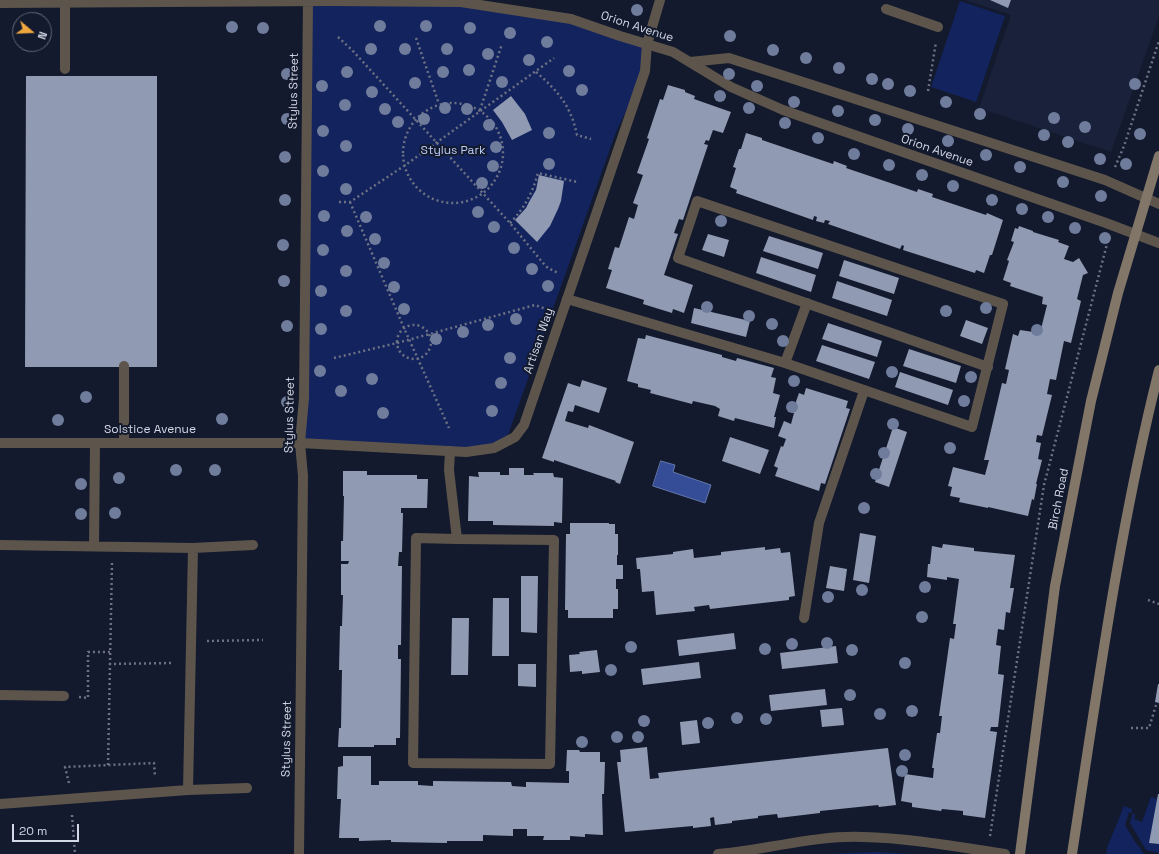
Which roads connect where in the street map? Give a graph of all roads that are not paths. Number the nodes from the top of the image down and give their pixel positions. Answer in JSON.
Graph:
{"nodes":[{"id":1,"x":660,"y":0,"type":"edge"},
{"id":2,"x":308,"y":1,"type":"edge"},
{"id":3,"x":65,"y":3,"type":"junction"},
{"id":4,"x":0,"y":4,"type":"edge"},
{"id":5,"x":886,"y":9,"type":"dead end"},
{"id":6,"x":938,"y":27,"type":"road end"},
{"id":7,"x":647,"y":44,"type":"junction"},
{"id":8,"x":690,"y":62,"type":"junction"},
{"id":9,"x":66,"y":69,"type":"dead end"},
{"id":10,"x":1159,"y":156,"type":"edge"},
{"id":11,"x":1146,"y":199,"type":"junction"},
{"id":12,"x":1159,"y":204,"type":"edge"},
{"id":13,"x":1136,"y":234,"type":"junction"},
{"id":14,"x":1159,"y":243,"type":"edge"},
{"id":15,"x":567,"y":299,"type":"junction"},
{"id":16,"x":807,"y":303,"type":"junction"},
{"id":17,"x":785,"y":363,"type":"junction"},
{"id":18,"x":124,"y":366,"type":"dead end"},
{"id":19,"x":988,"y":367,"type":"junction"},
{"id":20,"x":1159,"y":370,"type":"edge"},
{"id":21,"x":864,"y":391,"type":"junction"},
{"id":22,"x":0,"y":443,"type":"edge"},
{"id":23,"x":95,"y":443,"type":"junction"},
{"id":24,"x":124,"y":443,"type":"junction"},
{"id":25,"x":300,"y":443,"type":"junction"},
{"id":26,"x":450,"y":451,"type":"junction"},
{"id":27,"x":457,"y":539,"type":"junction"},
{"id":28,"x":0,"y":544,"type":"edge"},
{"id":29,"x":253,"y":545,"type":"dead end"},
{"id":30,"x":94,"y":546,"type":"junction"},
{"id":31,"x":193,"y":548,"type":"junction"},
{"id":32,"x":804,"y":618,"type":"dead end"},
{"id":33,"x":0,"y":695,"type":"edge"},
{"id":34,"x":64,"y":696,"type":"road end"},
{"id":35,"x":247,"y":788,"type":"dead end"},
{"id":36,"x":188,"y":790,"type":"junction"},
{"id":37,"x":0,"y":804,"type":"edge"},
{"id":38,"x":299,"y":854,"type":"edge"},
{"id":39,"x":718,"y":854,"type":"edge"},
{"id":40,"x":1005,"y":854,"type":"edge"},
{"id":41,"x":1020,"y":854,"type":"edge"},
{"id":42,"x":1072,"y":854,"type":"edge"}],
"edges":[{"from":1,"to":7,"type":"street","name":"Artisan Way"},
{"from":2,"to":3,"type":"street","name":"Orion Avenue"},
{"from":2,"to":7,"type":"street","name":"Orion Avenue"},
{"from":2,"to":25,"type":"street","name":"Stylus Street"},
{"from":3,"to":4,"type":"street","name":"Orion Avenue"},
{"from":3,"to":9,"type":"street"},
{"from":5,"to":6,"type":"street"},
{"from":7,"to":8,"type":"street","name":"Orion Avenue"},
{"from":7,"to":15,"type":"street","name":"Artisan Way"},
{"from":8,"to":11,"type":"street","name":"Orion Avenue"},
{"from":8,"to":13,"type":"street","name":"Orion Avenue"},
{"from":10,"to":11,"type":"main road","name":"Birch Road"},
{"from":11,"to":12,"type":"street","name":"Orion Avenue"},
{"from":11,"to":13,"type":"main road","name":"Birch Road"},
{"from":13,"to":14,"type":"street","name":"Orion Avenue"},
{"from":13,"to":41,"type":"main road","name":"Birch Road"},
{"from":15,"to":17,"type":"street"},
{"from":15,"to":26,"type":"street","name":"Artisan Way"},
{"from":16,"to":17,"type":"street"},
{"from":16,"to":19,"type":"street"},
{"from":16,"to":19,"type":"street"},
{"from":17,"to":21,"type":"street"},
{"from":18,"to":24,"type":"street"},
{"from":19,"to":21,"type":"street"},
{"from":20,"to":42,"type":"main road"},
{"from":21,"to":32,"type":"street"},
{"from":22,"to":23,"type":"street","name":"Solstice Avenue"},
{"from":23,"to":24,"type":"street","name":"Solstice Avenue"},
{"from":23,"to":30,"type":"street"},
{"from":24,"to":25,"type":"street","name":"Solstice Avenue"},
{"from":25,"to":26,"type":"street","name":"Artisan Way"},
{"from":25,"to":38,"type":"street","name":"Stylus Street"},
{"from":26,"to":27,"type":"street"},
{"from":27,"to":27,"type":"street"},
{"from":28,"to":30,"type":"street"},
{"from":29,"to":31,"type":"street"},
{"from":30,"to":31,"type":"street"},
{"from":31,"to":36,"type":"street"},
{"from":33,"to":34,"type":"street"},
{"from":35,"to":36,"type":"street"},
{"from":36,"to":37,"type":"street"},
{"from":39,"to":40,"type":"street"}]}
